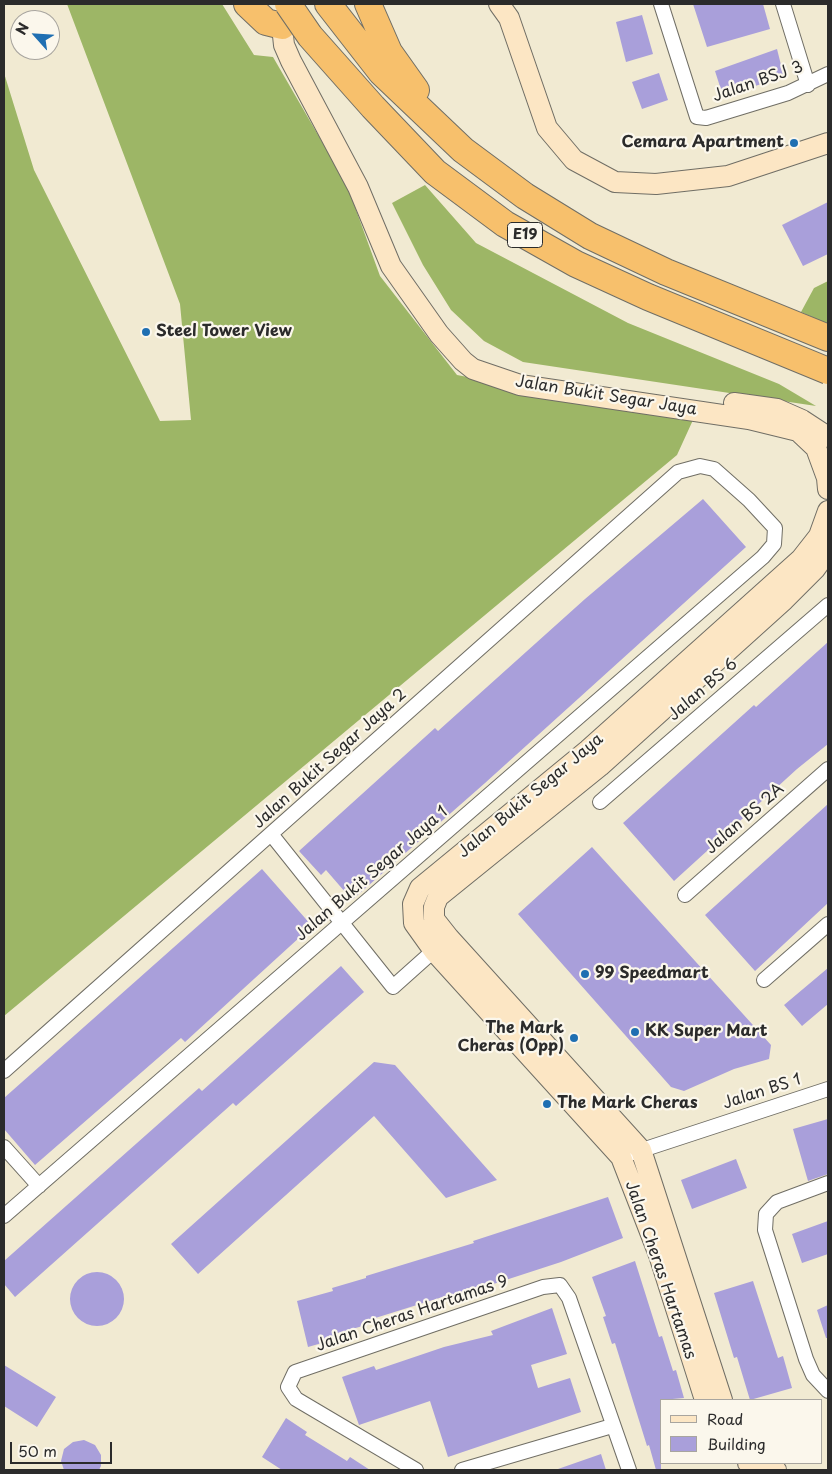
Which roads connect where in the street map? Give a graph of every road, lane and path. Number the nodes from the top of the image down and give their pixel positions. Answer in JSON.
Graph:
{"nodes":[{"id":1,"x":310,"y":4,"type":"edge"},
{"id":2,"x":328,"y":4,"type":"edge"},
{"id":3,"x":368,"y":4,"type":"edge"},
{"id":4,"x":499,"y":4,"type":"edge"},
{"id":5,"x":661,"y":4,"type":"edge"},
{"id":6,"x":783,"y":4,"type":"edge"},
{"id":7,"x":267,"y":10,"type":"edge"},
{"id":8,"x":828,"y":74,"type":"edge"},
{"id":9,"x":808,"y":85,"type":"junction"},
{"id":10,"x":828,"y":142,"type":"edge"},
{"id":11,"x":463,"y":150,"type":"junction"},
{"id":12,"x":828,"y":338,"type":"edge"},
{"id":13,"x":828,"y":371,"type":"edge"},
{"id":14,"x":828,"y":436,"type":"edge"},
{"id":15,"x":678,"y":472,"type":"joint"},
{"id":16,"x":828,"y":489,"type":"edge"},
{"id":17,"x":828,"y":511,"type":"edge"},
{"id":18,"x":828,"y":551,"type":"edge"},
{"id":19,"x":828,"y":605,"type":"edge"},
{"id":20,"x":828,"y":769,"type":"edge"},
{"id":21,"x":600,"y":802,"type":"dead end"},
{"id":22,"x":271,"y":834,"type":"junction"},
{"id":23,"x":420,"y":888,"type":"joint"},
{"id":24,"x":685,"y":894,"type":"dead end"},
{"id":25,"x":438,"y":897,"type":"joint"},
{"id":26,"x":342,"y":923,"type":"junction"},
{"id":27,"x":828,"y":924,"type":"edge"},
{"id":28,"x":441,"y":944,"type":"junction"},
{"id":29,"x":764,"y":980,"type":"dead end"},
{"id":30,"x":4,"y":1071,"type":"edge"},
{"id":31,"x":828,"y":1089,"type":"edge"},
{"id":32,"x":4,"y":1147,"type":"edge"},
{"id":33,"x":641,"y":1150,"type":"junction"},
{"id":34,"x":621,"y":1157,"type":"junction"},
{"id":35,"x":828,"y":1183,"type":"edge"},
{"id":36,"x":39,"y":1186,"type":"junction"},
{"id":37,"x":4,"y":1216,"type":"edge"},
{"id":38,"x":828,"y":1391,"type":"edge"},
{"id":39,"x":705,"y":1399,"type":"edge"},
{"id":40,"x":722,"y":1399,"type":"edge"},
{"id":41,"x":612,"y":1426,"type":"junction"},
{"id":42,"x":416,"y":1470,"type":"edge"},
{"id":43,"x":462,"y":1470,"type":"edge"},
{"id":44,"x":628,"y":1470,"type":"edge"}],
"edges":[{"from":1,"to":7,"type":"street"},
{"from":2,"to":11,"type":"highway","number":"E19"},
{"from":3,"to":11,"type":"highway"},
{"from":4,"to":10,"type":"street"},
{"from":5,"to":9,"type":"street","name":"Jalan BSJ 3"},
{"from":6,"to":9,"type":"street"},
{"from":7,"to":13,"type":"highway","number":"E19","bridge":true},
{"from":7,"to":14,"type":"street","name":"Jalan Bukit Segar Jaya"},
{"from":7,"to":16,"type":"street","name":"Jalan Bukit Segar Jaya"},
{"from":8,"to":9,"type":"street","name":"Jalan BSJ 3"},
{"from":11,"to":12,"type":"highway","number":"E19"},
{"from":15,"to":22,"type":"street","name":"Jalan Bukit Segar Jaya 2"},
{"from":15,"to":26,"type":"street","name":"Jalan Bukit Segar Jaya 1"},
{"from":17,"to":23,"type":"street","name":"Jalan Bukit Segar Jaya"},
{"from":18,"to":25,"type":"street","name":"Jalan Bukit Segar Jaya"},
{"from":19,"to":21,"type":"street","name":"Jalan BS 6"},
{"from":20,"to":24,"type":"street","name":"Jalan BS 2A"},
{"from":22,"to":26,"type":"street"},
{"from":22,"to":30,"type":"street","name":"Jalan Bukit Segar Jaya 2"},
{"from":23,"to":28,"type":"street","name":"Jalan Cheras Hartamas"},
{"from":25,"to":28,"type":"street","name":"Jalan Cheras Hartamas"},
{"from":26,"to":28,"type":"street"},
{"from":26,"to":36,"type":"street","name":"Jalan Bukit Segar Jaya 1"},
{"from":27,"to":29,"type":"street"},
{"from":28,"to":33,"type":"street","name":"Jalan Cheras Hartamas"},
{"from":28,"to":34,"type":"street","name":"Jalan Cheras Hartamas"},
{"from":31,"to":33,"type":"street","name":"Jalan BS 1"},
{"from":32,"to":36,"type":"street"},
{"from":33,"to":34,"type":"street","name":"Jalan BS 1"},
{"from":33,"to":40,"type":"street","name":"Jalan Cheras Hartamas"},
{"from":34,"to":39,"type":"street","name":"Jalan Cheras Hartamas"},
{"from":35,"to":38,"type":"street"},
{"from":36,"to":37,"type":"street","name":"Jalan Bukit Segar Jaya 1"},
{"from":41,"to":42,"type":"street","name":"Jalan Cheras Hartamas 9"},
{"from":41,"to":43,"type":"street"},
{"from":41,"to":44,"type":"street","name":"Jalan Cheras Hartamas 9"}]}
